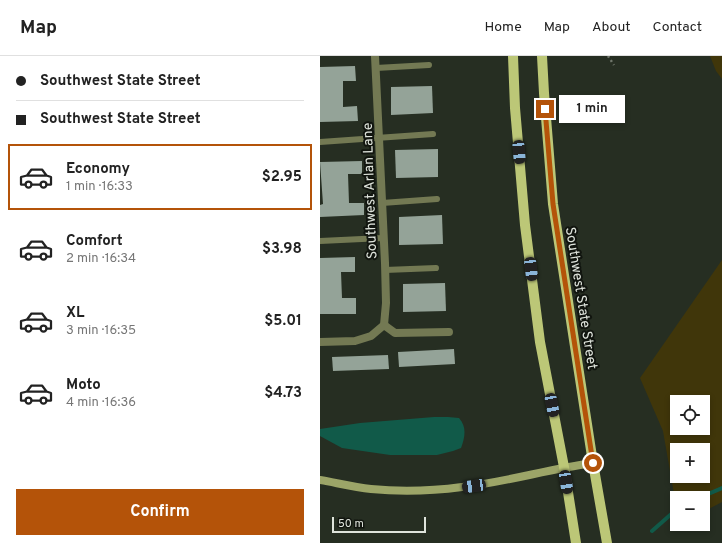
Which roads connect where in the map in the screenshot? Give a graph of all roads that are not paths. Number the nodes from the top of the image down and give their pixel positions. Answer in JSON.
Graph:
{"nodes":[{"id":1,"x":375,"y":56,"type":"edge"},
{"id":2,"x":513,"y":56,"type":"edge"},
{"id":3,"x":542,"y":56,"type":"edge"},
{"id":4,"x":429,"y":65,"type":"dead end"},
{"id":5,"x":376,"y":68,"type":"junction"},
{"id":6,"x":434,"y":134,"type":"dead end"},
{"id":7,"x":379,"y":138,"type":"junction"},
{"id":8,"x":320,"y":142,"type":"edge"},
{"id":9,"x":437,"y":199,"type":"dead end"},
{"id":10,"x":382,"y":203,"type":"junction"},
{"id":11,"x":384,"y":238,"type":"junction"},
{"id":12,"x":320,"y":241,"type":"edge"},
{"id":13,"x":436,"y":268,"type":"dead end"},
{"id":14,"x":385,"y":270,"type":"junction"},
{"id":15,"x":384,"y":325,"type":"junction"},
{"id":16,"x":449,"y":332,"type":"dead end"},
{"id":17,"x":320,"y":342,"type":"edge"},
{"id":18,"x":593,"y":463,"type":"junction"},
{"id":19,"x":564,"y":467,"type":"junction"},
{"id":20,"x":320,"y":480,"type":"edge"},
{"id":21,"x":576,"y":543,"type":"edge"},
{"id":22,"x":607,"y":543,"type":"edge"}],
"edges":[{"from":1,"to":5,"type":"street","name":"Southwest Arlan Lane"},
{"from":2,"to":19,"type":"main road"},
{"from":3,"to":18,"type":"main road","name":"Southwest State Street"},
{"from":4,"to":5,"type":"lane"},
{"from":5,"to":7,"type":"street","name":"Southwest Arlan Lane"},
{"from":6,"to":7,"type":"lane"},
{"from":7,"to":8,"type":"lane"},
{"from":7,"to":10,"type":"street","name":"Southwest Arlan Lane"},
{"from":9,"to":10,"type":"lane"},
{"from":10,"to":11,"type":"street","name":"Southwest Arlan Lane"},
{"from":11,"to":12,"type":"lane"},
{"from":11,"to":14,"type":"street","name":"Southwest Arlan Lane"},
{"from":13,"to":14,"type":"lane"},
{"from":14,"to":15,"type":"street","name":"Southwest Arlan Lane"},
{"from":15,"to":16,"type":"street"},
{"from":15,"to":17,"type":"street"},
{"from":18,"to":19,"type":"street"},
{"from":18,"to":22,"type":"main road","name":"Southwest State Street"},
{"from":19,"to":20,"type":"street"},
{"from":19,"to":21,"type":"main road"}]}
